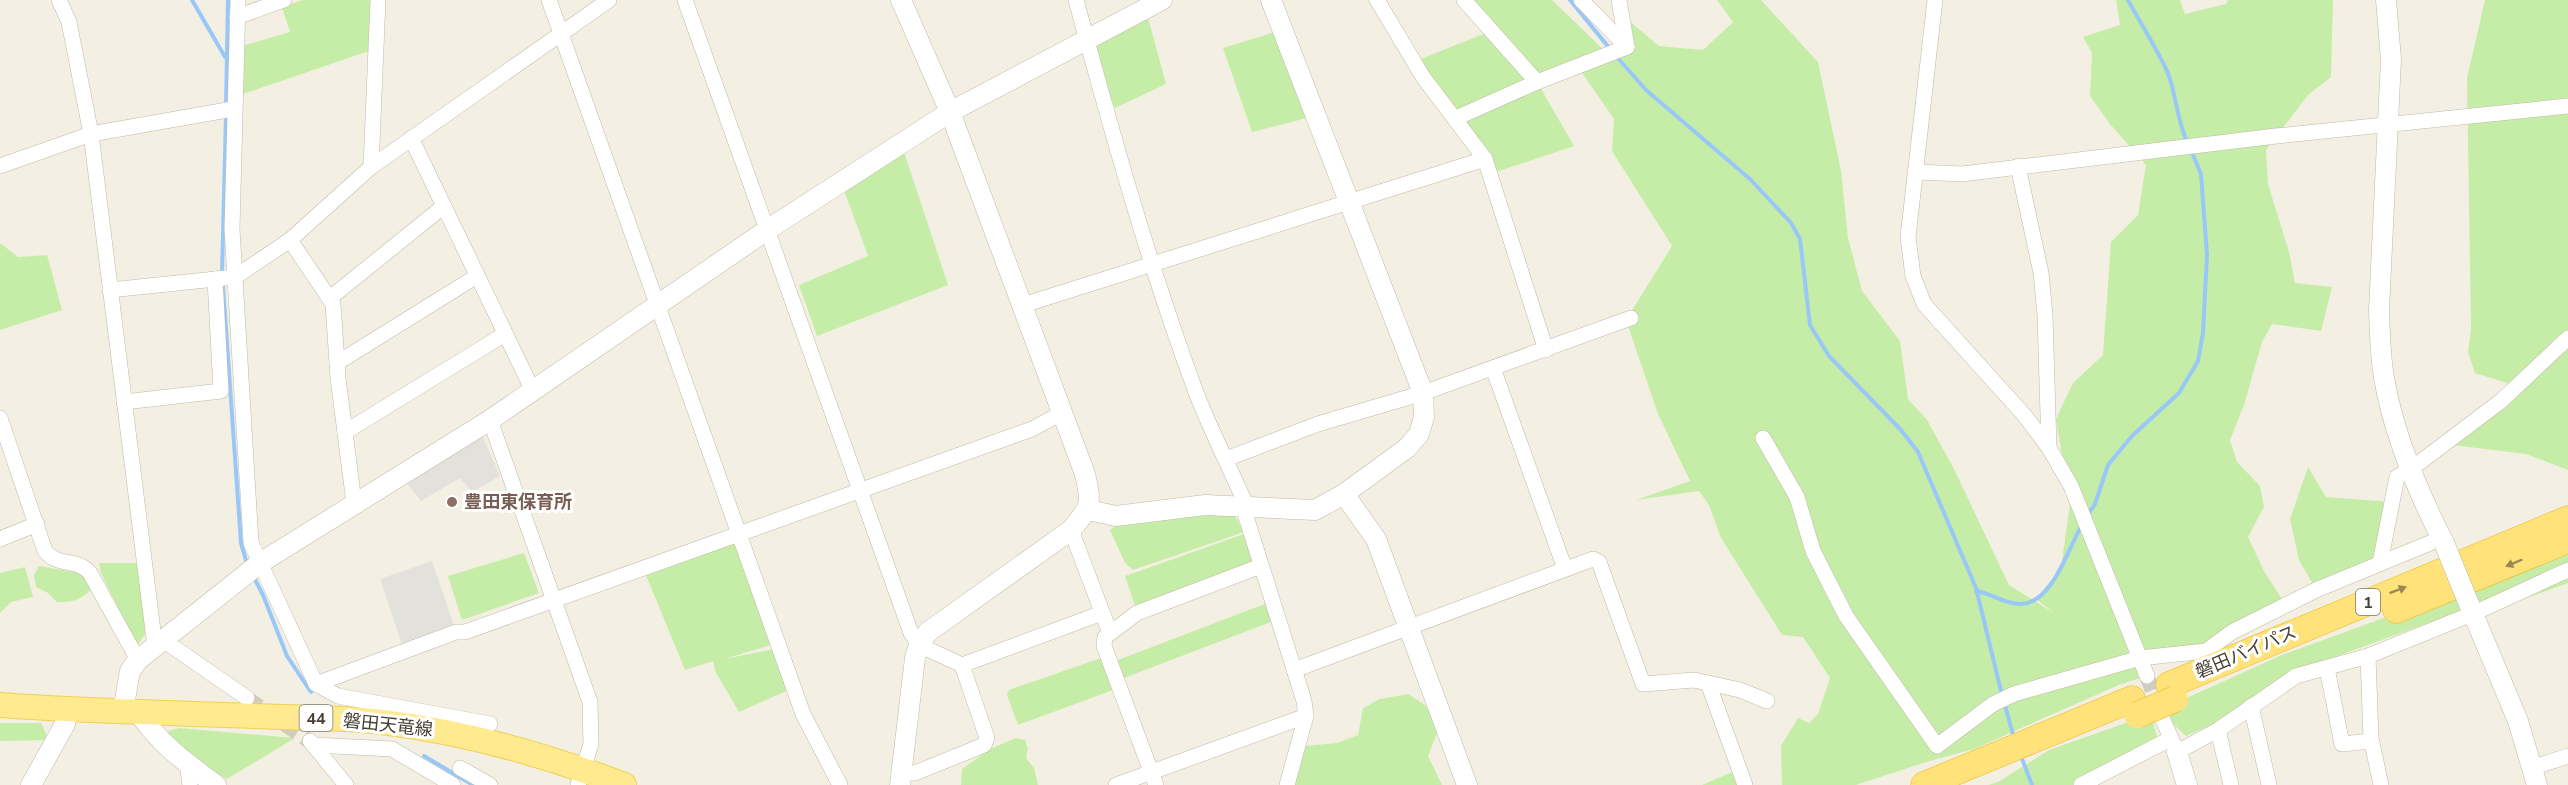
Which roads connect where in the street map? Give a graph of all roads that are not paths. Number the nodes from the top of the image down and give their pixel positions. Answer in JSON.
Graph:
{"nodes":[{"id":1,"x":59,"y":0,"type":"edge"},
{"id":2,"x":238,"y":0,"type":"edge"},
{"id":3,"x":284,"y":0,"type":"edge"},
{"id":4,"x":378,"y":0,"type":"edge"},
{"id":5,"x":549,"y":0,"type":"edge"},
{"id":6,"x":609,"y":0,"type":"edge"},
{"id":7,"x":685,"y":0,"type":"edge"},
{"id":8,"x":901,"y":0,"type":"edge"},
{"id":9,"x":1076,"y":0,"type":"edge"},
{"id":10,"x":1161,"y":0,"type":"edge"},
{"id":11,"x":1271,"y":0,"type":"edge"},
{"id":12,"x":1377,"y":0,"type":"edge"},
{"id":13,"x":1464,"y":0,"type":"edge"},
{"id":14,"x":1581,"y":0,"type":"edge"},
{"id":15,"x":1619,"y":0,"type":"edge"},
{"id":16,"x":1935,"y":0,"type":"edge"},
{"id":17,"x":2386,"y":0,"type":"edge"},
{"id":18,"x":237,"y":17,"type":"junction"},
{"id":19,"x":562,"y":35,"type":"junction"},
{"id":20,"x":1087,"y":41,"type":"junction"},
{"id":21,"x":1627,"y":47,"type":"junction"},
{"id":22,"x":1537,"y":82,"type":"junction"},
{"id":23,"x":2568,"y":106,"type":"edge"},
{"id":24,"x":227,"y":110,"type":"junction"},
{"id":25,"x":950,"y":112,"type":"junction"},
{"id":26,"x":1456,"y":118,"type":"junction"},
{"id":27,"x":2388,"y":126,"type":"junction"},
{"id":28,"x":91,"y":134,"type":"junction"},
{"id":29,"x":411,"y":138,"type":"junction"},
{"id":30,"x":1485,"y":159,"type":"junction"},
{"id":31,"x":0,"y":166,"type":"edge"},
{"id":32,"x":2018,"y":166,"type":"junction"},
{"id":33,"x":371,"y":167,"type":"junction"},
{"id":34,"x":1916,"y":172,"type":"junction"},
{"id":35,"x":1350,"y":201,"type":"junction"},
{"id":36,"x":444,"y":206,"type":"junction"},
{"id":37,"x":767,"y":230,"type":"junction"},
{"id":38,"x":290,"y":240,"type":"junction"},
{"id":39,"x":1152,"y":264,"type":"junction"},
{"id":40,"x":477,"y":276,"type":"junction"},
{"id":41,"x":235,"y":277,"type":"junction"},
{"id":42,"x":215,"y":279,"type":"junction"},
{"id":43,"x":110,"y":290,"type":"junction"},
{"id":44,"x":330,"y":298,"type":"junction"},
{"id":45,"x":1023,"y":305,"type":"junction"},
{"id":46,"x":657,"y":306,"type":"junction"},
{"id":47,"x":1631,"y":318,"type":"dead end"},
{"id":48,"x":505,"y":334,"type":"junction"},
{"id":49,"x":2568,"y":338,"type":"edge"},
{"id":50,"x":1546,"y":350,"type":"junction"},
{"id":51,"x":337,"y":363,"type":"junction"},
{"id":52,"x":1493,"y":368,"type":"junction"},
{"id":53,"x":533,"y":391,"type":"junction"},
{"id":54,"x":1423,"y":393,"type":"junction"},
{"id":55,"x":124,"y":402,"type":"junction"},
{"id":56,"x":1062,"y":413,"type":"junction"},
{"id":57,"x":0,"y":418,"type":"edge"},
{"id":58,"x":490,"y":420,"type":"junction"},
{"id":59,"x":345,"y":432,"type":"junction"},
{"id":60,"x":1763,"y":438,"type":"dead end"},
{"id":61,"x":2049,"y":448,"type":"junction"},
{"id":62,"x":1226,"y":459,"type":"junction"},
{"id":63,"x":2411,"y":469,"type":"junction"},
{"id":64,"x":861,"y":490,"type":"junction"},
{"id":65,"x":1344,"y":494,"type":"junction"},
{"id":66,"x":354,"y":504,"type":"junction"},
{"id":67,"x":1245,"y":507,"type":"junction"},
{"id":68,"x":1088,"y":510,"type":"junction"},
{"id":69,"x":2568,"y":519,"type":"edge"},
{"id":70,"x":37,"y":524,"type":"junction"},
{"id":71,"x":1071,"y":530,"type":"junction"},
{"id":72,"x":739,"y":533,"type":"junction"},
{"id":73,"x":0,"y":539,"type":"edge"},
{"id":74,"x":2568,"y":540,"type":"edge"},
{"id":75,"x":2443,"y":541,"type":"junction"},
{"id":76,"x":260,"y":564,"type":"junction"},
{"id":77,"x":2380,"y":564,"type":"junction"},
{"id":78,"x":1261,"y":566,"type":"junction"},
{"id":79,"x":1564,"y":569,"type":"junction"},
{"id":80,"x":2568,"y":570,"type":"edge"},
{"id":81,"x":553,"y":600,"type":"junction"},
{"id":82,"x":2470,"y":609,"type":"junction"},
{"id":83,"x":1102,"y":613,"type":"junction"},
{"id":84,"x":1410,"y":628,"type":"junction"},
{"id":85,"x":1110,"y":633,"type":"junction"},
{"id":86,"x":159,"y":643,"type":"junction"},
{"id":87,"x":919,"y":645,"type":"junction"},
{"id":88,"x":2368,"y":656,"type":"junction"},
{"id":89,"x":2140,"y":658,"type":"junction"},
{"id":90,"x":138,"y":660,"type":"junction"},
{"id":91,"x":962,"y":665,"type":"junction"},
{"id":92,"x":2327,"y":668,"type":"junction"},
{"id":93,"x":1294,"y":670,"type":"junction"},
{"id":94,"x":1708,"y":683,"type":"junction"},
{"id":95,"x":316,"y":684,"type":"junction"},
{"id":96,"x":2164,"y":695,"type":"junction"},
{"id":97,"x":247,"y":698,"type":"tunnel mouth"},
{"id":98,"x":1767,"y":701,"type":"dead end"},
{"id":99,"x":0,"y":705,"type":"edge"},
{"id":100,"x":2252,"y":706,"type":"junction"},
{"id":101,"x":2135,"y":707,"type":"junction"},
{"id":102,"x":68,"y":711,"type":"junction"},
{"id":103,"x":130,"y":711,"type":"junction"},
{"id":104,"x":1306,"y":716,"type":"junction"},
{"id":105,"x":490,"y":724,"type":"dead end"},
{"id":106,"x":2218,"y":730,"type":"junction"},
{"id":107,"x":2371,"y":741,"type":"junction"},
{"id":108,"x":2174,"y":746,"type":"junction"},
{"id":109,"x":2568,"y":756,"type":"edge"},
{"id":110,"x":187,"y":763,"type":"junction"},
{"id":111,"x":460,"y":768,"type":"dead end"},
{"id":112,"x":581,"y":777,"type":"edge"},
{"id":113,"x":2534,"y":777,"type":"edge"},
{"id":114,"x":1154,"y":778,"type":"edge"},
{"id":115,"x":901,"y":779,"type":"edge"},
{"id":116,"x":2103,"y":779,"type":"edge"},
{"id":117,"x":31,"y":785,"type":"edge"},
{"id":118,"x":190,"y":785,"type":"edge"},
{"id":119,"x":216,"y":785,"type":"edge"},
{"id":120,"x":346,"y":785,"type":"edge"},
{"id":121,"x":453,"y":785,"type":"edge"},
{"id":122,"x":490,"y":785,"type":"edge"},
{"id":123,"x":624,"y":785,"type":"edge"},
{"id":124,"x":840,"y":785,"type":"edge"},
{"id":125,"x":1116,"y":785,"type":"edge"},
{"id":126,"x":1287,"y":785,"type":"edge"},
{"id":127,"x":1467,"y":785,"type":"edge"},
{"id":128,"x":1745,"y":785,"type":"edge"},
{"id":129,"x":1924,"y":785,"type":"edge"},
{"id":130,"x":1964,"y":785,"type":"edge"},
{"id":131,"x":2081,"y":785,"type":"edge"},
{"id":132,"x":2187,"y":785,"type":"edge"},
{"id":133,"x":2231,"y":785,"type":"edge"},
{"id":134,"x":2269,"y":785,"type":"edge"},
{"id":135,"x":2381,"y":785,"type":"edge"}],
"edges":[{"from":1,"to":28,"type":"street"},
{"from":2,"to":18,"type":"street"},
{"from":3,"to":18,"type":"street"},
{"from":4,"to":33,"type":"street"},
{"from":5,"to":19,"type":"street"},
{"from":6,"to":19,"type":"street"},
{"from":7,"to":37,"type":"street"},
{"from":8,"to":25,"type":"street"},
{"from":9,"to":20,"type":"street"},
{"from":10,"to":20,"type":"street"},
{"from":11,"to":35,"type":"street"},
{"from":12,"to":26,"type":"street"},
{"from":13,"to":22,"type":"street"},
{"from":14,"to":21,"type":"street"},
{"from":15,"to":21,"type":"street"},
{"from":16,"to":34,"type":"street"},
{"from":17,"to":27,"type":"street"},
{"from":18,"to":24,"type":"street"},
{"from":19,"to":29,"type":"street"},
{"from":19,"to":46,"type":"street"},
{"from":20,"to":25,"type":"street"},
{"from":20,"to":39,"type":"street"},
{"from":21,"to":22,"type":"street"},
{"from":22,"to":26,"type":"street"},
{"from":23,"to":27,"type":"street"},
{"from":24,"to":28,"type":"street"},
{"from":24,"to":41,"type":"street"},
{"from":25,"to":37,"type":"street"},
{"from":25,"to":45,"type":"street"},
{"from":26,"to":30,"type":"street"},
{"from":27,"to":32,"type":"street"},
{"from":27,"to":63,"type":"street"},
{"from":28,"to":31,"type":"street"},
{"from":28,"to":43,"type":"street"},
{"from":29,"to":33,"type":"street"},
{"from":29,"to":36,"type":"street"},
{"from":30,"to":35,"type":"street"},
{"from":30,"to":50,"type":"street"},
{"from":32,"to":34,"type":"street"},
{"from":32,"to":61,"type":"street"},
{"from":33,"to":38,"type":"street"},
{"from":34,"to":61,"type":"street"},
{"from":35,"to":39,"type":"street"},
{"from":35,"to":54,"type":"street"},
{"from":36,"to":40,"type":"street"},
{"from":36,"to":44,"type":"street"},
{"from":37,"to":46,"type":"street"},
{"from":37,"to":64,"type":"street"},
{"from":38,"to":41,"type":"street"},
{"from":38,"to":44,"type":"street"},
{"from":39,"to":45,"type":"street"},
{"from":39,"to":62,"type":"street"},
{"from":40,"to":48,"type":"street"},
{"from":40,"to":51,"type":"street"},
{"from":41,"to":42,"type":"street"},
{"from":41,"to":76,"type":"street"},
{"from":42,"to":43,"type":"street"},
{"from":42,"to":55,"type":"street"},
{"from":43,"to":55,"type":"street"},
{"from":44,"to":51,"type":"street"},
{"from":45,"to":56,"type":"street"},
{"from":46,"to":53,"type":"street"},
{"from":46,"to":72,"type":"street"},
{"from":47,"to":50,"type":"street"},
{"from":48,"to":53,"type":"street"},
{"from":48,"to":59,"type":"street"},
{"from":49,"to":63,"type":"street"},
{"from":50,"to":52,"type":"street"},
{"from":51,"to":59,"type":"street"},
{"from":52,"to":54,"type":"street"},
{"from":52,"to":79,"type":"street"},
{"from":53,"to":58,"type":"street"},
{"from":54,"to":62,"type":"street"},
{"from":54,"to":65,"type":"street"},
{"from":55,"to":86,"type":"street"},
{"from":56,"to":64,"type":"street"},
{"from":56,"to":68,"type":"street"},
{"from":57,"to":70,"type":"street"},
{"from":58,"to":66,"type":"street"},
{"from":58,"to":81,"type":"street"},
{"from":59,"to":66,"type":"street"},
{"from":60,"to":89,"type":"street"},
{"from":61,"to":89,"type":"street"},
{"from":62,"to":67,"type":"street"},
{"from":63,"to":75,"type":"street"},
{"from":63,"to":77,"type":"street"},
{"from":64,"to":72,"type":"street"},
{"from":64,"to":87,"type":"street"},
{"from":65,"to":67,"type":"street"},
{"from":65,"to":84,"type":"street"},
{"from":66,"to":76,"type":"street"},
{"from":67,"to":68,"type":"street"},
{"from":67,"to":78,"type":"street"},
{"from":68,"to":71,"type":"street"},
{"from":96,"to":69,"type":"highway","name":"磐田バイパス","number":"1","one_way":true},
{"from":70,"to":73,"type":"street"},
{"from":70,"to":90,"type":"street"},
{"from":71,"to":83,"type":"street"},
{"from":71,"to":87,"type":"street"},
{"from":72,"to":81,"type":"street"},
{"from":72,"to":124,"type":"street"},
{"from":74,"to":96,"type":"highway","name":"磐田バイパス","number":"1","one_way":true},
{"from":75,"to":77,"type":"street"},
{"from":75,"to":82,"type":"street","bridge":true},
{"from":76,"to":86,"type":"street"},
{"from":76,"to":95,"type":"street"},
{"from":77,"to":89,"type":"street"},
{"from":78,"to":85,"type":"street"},
{"from":78,"to":93,"type":"street"},
{"from":79,"to":84,"type":"street"},
{"from":79,"to":94,"type":"street"},
{"from":80,"to":82,"type":"street"},
{"from":81,"to":95,"type":"street"},
{"from":81,"to":112,"type":"street"},
{"from":82,"to":88,"type":"street"},
{"from":82,"to":113,"type":"street"},
{"from":83,"to":85,"type":"street"},
{"from":83,"to":91,"type":"street"},
{"from":84,"to":93,"type":"street"},
{"from":84,"to":127,"type":"street"},
{"from":85,"to":114,"type":"street"},
{"from":86,"to":90,"type":"street"},
{"from":86,"to":97,"type":"street"},
{"from":87,"to":91,"type":"street"},
{"from":87,"to":115,"type":"street"},
{"from":88,"to":92,"type":"street"},
{"from":88,"to":107,"type":"street"},
{"from":89,"to":96,"type":"street"},
{"from":90,"to":103,"type":"street"},
{"from":91,"to":115,"type":"street"},
{"from":92,"to":100,"type":"street"},
{"from":92,"to":107,"type":"street"},
{"from":93,"to":104,"type":"street"},
{"from":94,"to":98,"type":"street"},
{"from":94,"to":128,"type":"street"},
{"from":95,"to":105,"type":"street"},
{"from":96,"to":101,"type":"highway","name":"磐田バイパス","number":"1"},
{"from":96,"to":108,"type":"street"},
{"from":99,"to":102,"type":"main road","name":"磐田天竜線","number":"44"},
{"from":100,"to":106,"type":"street"},
{"from":100,"to":134,"type":"street"},
{"from":101,"to":129,"type":"highway","name":"磐田バイパス","number":"1"},
{"from":101,"to":130,"type":"highway","name":"磐田バイパス","number":"1"},
{"from":102,"to":103,"type":"main road","name":"磐田天竜線","number":"44"},
{"from":102,"to":117,"type":"street"},
{"from":103,"to":110,"type":"street"},
{"from":103,"to":112,"type":"main road","name":"磐田天竜線","number":"44"},
{"from":104,"to":114,"type":"street"},
{"from":104,"to":126,"type":"street"},
{"from":106,"to":108,"type":"street"},
{"from":106,"to":133,"type":"street"},
{"from":107,"to":135,"type":"street"},
{"from":108,"to":116,"type":"street"},
{"from":108,"to":132,"type":"street"},
{"from":109,"to":113,"type":"street"},
{"from":110,"to":118,"type":"street"},
{"from":110,"to":119,"type":"street"},
{"from":111,"to":122,"type":"street"},
{"from":112,"to":123,"type":"main road","name":"磐田天竜線","number":"44"},
{"from":114,"to":125,"type":"street"},
{"from":116,"to":131,"type":"street"},
{"from":120,"to":121,"type":"street"}]}
